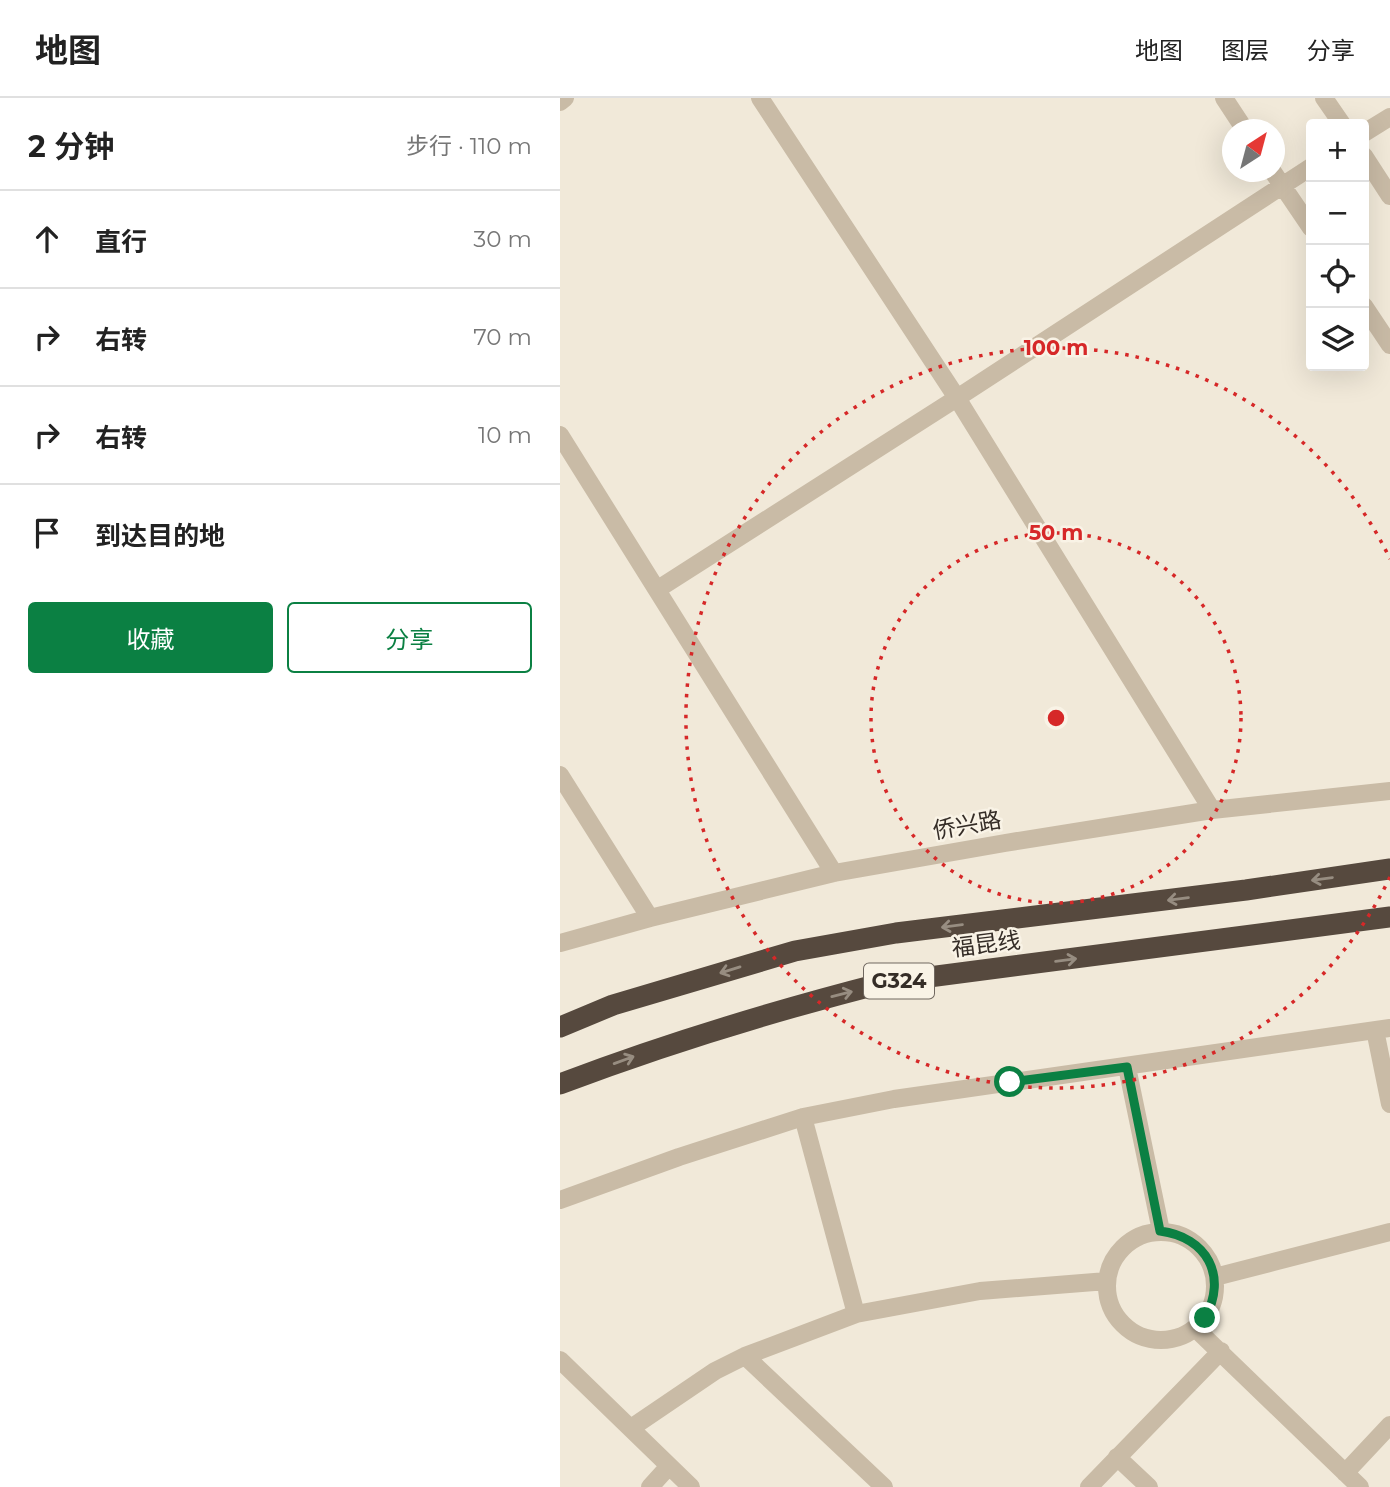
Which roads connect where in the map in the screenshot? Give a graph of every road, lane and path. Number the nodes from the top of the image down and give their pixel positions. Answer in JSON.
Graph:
{"nodes":[{"id":1,"x":565,"y":98,"type":"edge"},
{"id":2,"x":760,"y":98,"type":"edge"},
{"id":3,"x":1224,"y":98,"type":"edge"},
{"id":4,"x":1324,"y":98,"type":"edge"},
{"id":5,"x":560,"y":102,"type":"edge"},
{"id":6,"x":1390,"y":117,"type":"edge"},
{"id":7,"x":1238,"y":119,"type":"edge"},
{"id":8,"x":1339,"y":119,"type":"edge"},
{"id":9,"x":1369,"y":130,"type":"edge"},
{"id":10,"x":1369,"y":164,"type":"edge"},
{"id":11,"x":1306,"y":169,"type":"edge"},
{"id":12,"x":1285,"y":176,"type":"edge"},
{"id":13,"x":1272,"y":182,"type":"edge"},
{"id":14,"x":1281,"y":182,"type":"edge"},
{"id":15,"x":1390,"y":196,"type":"edge"},
{"id":16,"x":1306,"y":220,"type":"edge"},
{"id":17,"x":1365,"y":308,"type":"edge"},
{"id":18,"x":1390,"y":345,"type":"edge"},
{"id":19,"x":957,"y":398,"type":"junction"},
{"id":20,"x":560,"y":435,"type":"edge"},
{"id":21,"x":658,"y":589,"type":"junction"},
{"id":22,"x":560,"y":775,"type":"edge"},
{"id":23,"x":1390,"y":791,"type":"edge"},
{"id":24,"x":1212,"y":810,"type":"junction"},
{"id":25,"x":1390,"y":869,"type":"edge"},
{"id":26,"x":834,"y":873,"type":"junction"},
{"id":27,"x":1390,"y":917,"type":"edge"},
{"id":28,"x":650,"y":918,"type":"junction"},
{"id":29,"x":560,"y":943,"type":"edge"},
{"id":30,"x":560,"y":1027,"type":"edge"},
{"id":31,"x":1382,"y":1029,"type":"edge"},
{"id":32,"x":1127,"y":1067,"type":"junction"},
{"id":33,"x":560,"y":1084,"type":"edge"},
{"id":34,"x":1390,"y":1104,"type":"edge"},
{"id":35,"x":803,"y":1117,"type":"junction"},
{"id":36,"x":560,"y":1200,"type":"edge"},
{"id":37,"x":1160,"y":1231,"type":"junction"},
{"id":38,"x":1390,"y":1232,"type":"edge"},
{"id":39,"x":1215,"y":1277,"type":"junction"},
{"id":40,"x":1107,"y":1281,"type":"junction"},
{"id":41,"x":856,"y":1314,"type":"junction"},
{"id":42,"x":1195,"y":1328,"type":"junction"},
{"id":43,"x":1221,"y":1351,"type":"junction"},
{"id":44,"x":745,"y":1356,"type":"junction"},
{"id":45,"x":560,"y":1360,"type":"edge"},
{"id":46,"x":1390,"y":1425,"type":"edge"},
{"id":47,"x":631,"y":1428,"type":"junction"},
{"id":48,"x":1117,"y":1457,"type":"junction"},
{"id":49,"x":669,"y":1466,"type":"junction"},
{"id":50,"x":1345,"y":1473,"type":"junction"},
{"id":51,"x":650,"y":1487,"type":"edge"},
{"id":52,"x":691,"y":1487,"type":"edge"},
{"id":53,"x":884,"y":1487,"type":"edge"},
{"id":54,"x":1088,"y":1487,"type":"edge"},
{"id":55,"x":1149,"y":1487,"type":"edge"},
{"id":56,"x":1360,"y":1487,"type":"edge"}],
"edges":[{"from":1,"to":5,"type":"street"},
{"from":2,"to":19,"type":"street"},
{"from":3,"to":7,"type":"street"},
{"from":4,"to":8,"type":"street"},
{"from":6,"to":9,"type":"street"},
{"from":10,"to":15,"type":"street"},
{"from":11,"to":12,"type":"street"},
{"from":13,"to":19,"type":"street"},
{"from":14,"to":16,"type":"street"},
{"from":17,"to":18,"type":"street"},
{"from":19,"to":21,"type":"street"},
{"from":19,"to":24,"type":"street"},
{"from":20,"to":21,"type":"street"},
{"from":21,"to":26,"type":"street"},
{"from":22,"to":28,"type":"street"},
{"from":23,"to":24,"type":"street","name":"侨兴路"},
{"from":24,"to":26,"type":"street","name":"侨兴路"},
{"from":25,"to":30,"type":"highway","name":"福昆线","number":"G324","one_way":true},
{"from":26,"to":28,"type":"street","name":"侨兴路"},
{"from":33,"to":27,"type":"highway","name":"福昆线","number":"G324","one_way":true},
{"from":28,"to":29,"type":"street","name":"侨兴路"},
{"from":31,"to":32,"type":"street"},
{"from":31,"to":34,"type":"street"},
{"from":32,"to":35,"type":"street"},
{"from":32,"to":37,"type":"street"},
{"from":35,"to":36,"type":"street"},
{"from":35,"to":41,"type":"street"},
{"from":37,"to":39,"type":"street"},
{"from":37,"to":40,"type":"street"},
{"from":38,"to":39,"type":"street"},
{"from":39,"to":42,"type":"street"},
{"from":40,"to":41,"type":"street"},
{"from":40,"to":42,"type":"street"},
{"from":41,"to":44,"type":"street"},
{"from":42,"to":43,"type":"street"},
{"from":43,"to":48,"type":"street"},
{"from":43,"to":50,"type":"street"},
{"from":44,"to":47,"type":"street"},
{"from":44,"to":53,"type":"street"},
{"from":45,"to":47,"type":"street"},
{"from":46,"to":50,"type":"street"},
{"from":47,"to":49,"type":"street"},
{"from":48,"to":54,"type":"street"},
{"from":48,"to":55,"type":"street"},
{"from":49,"to":51,"type":"street"},
{"from":49,"to":52,"type":"street"},
{"from":50,"to":56,"type":"street"}]}
